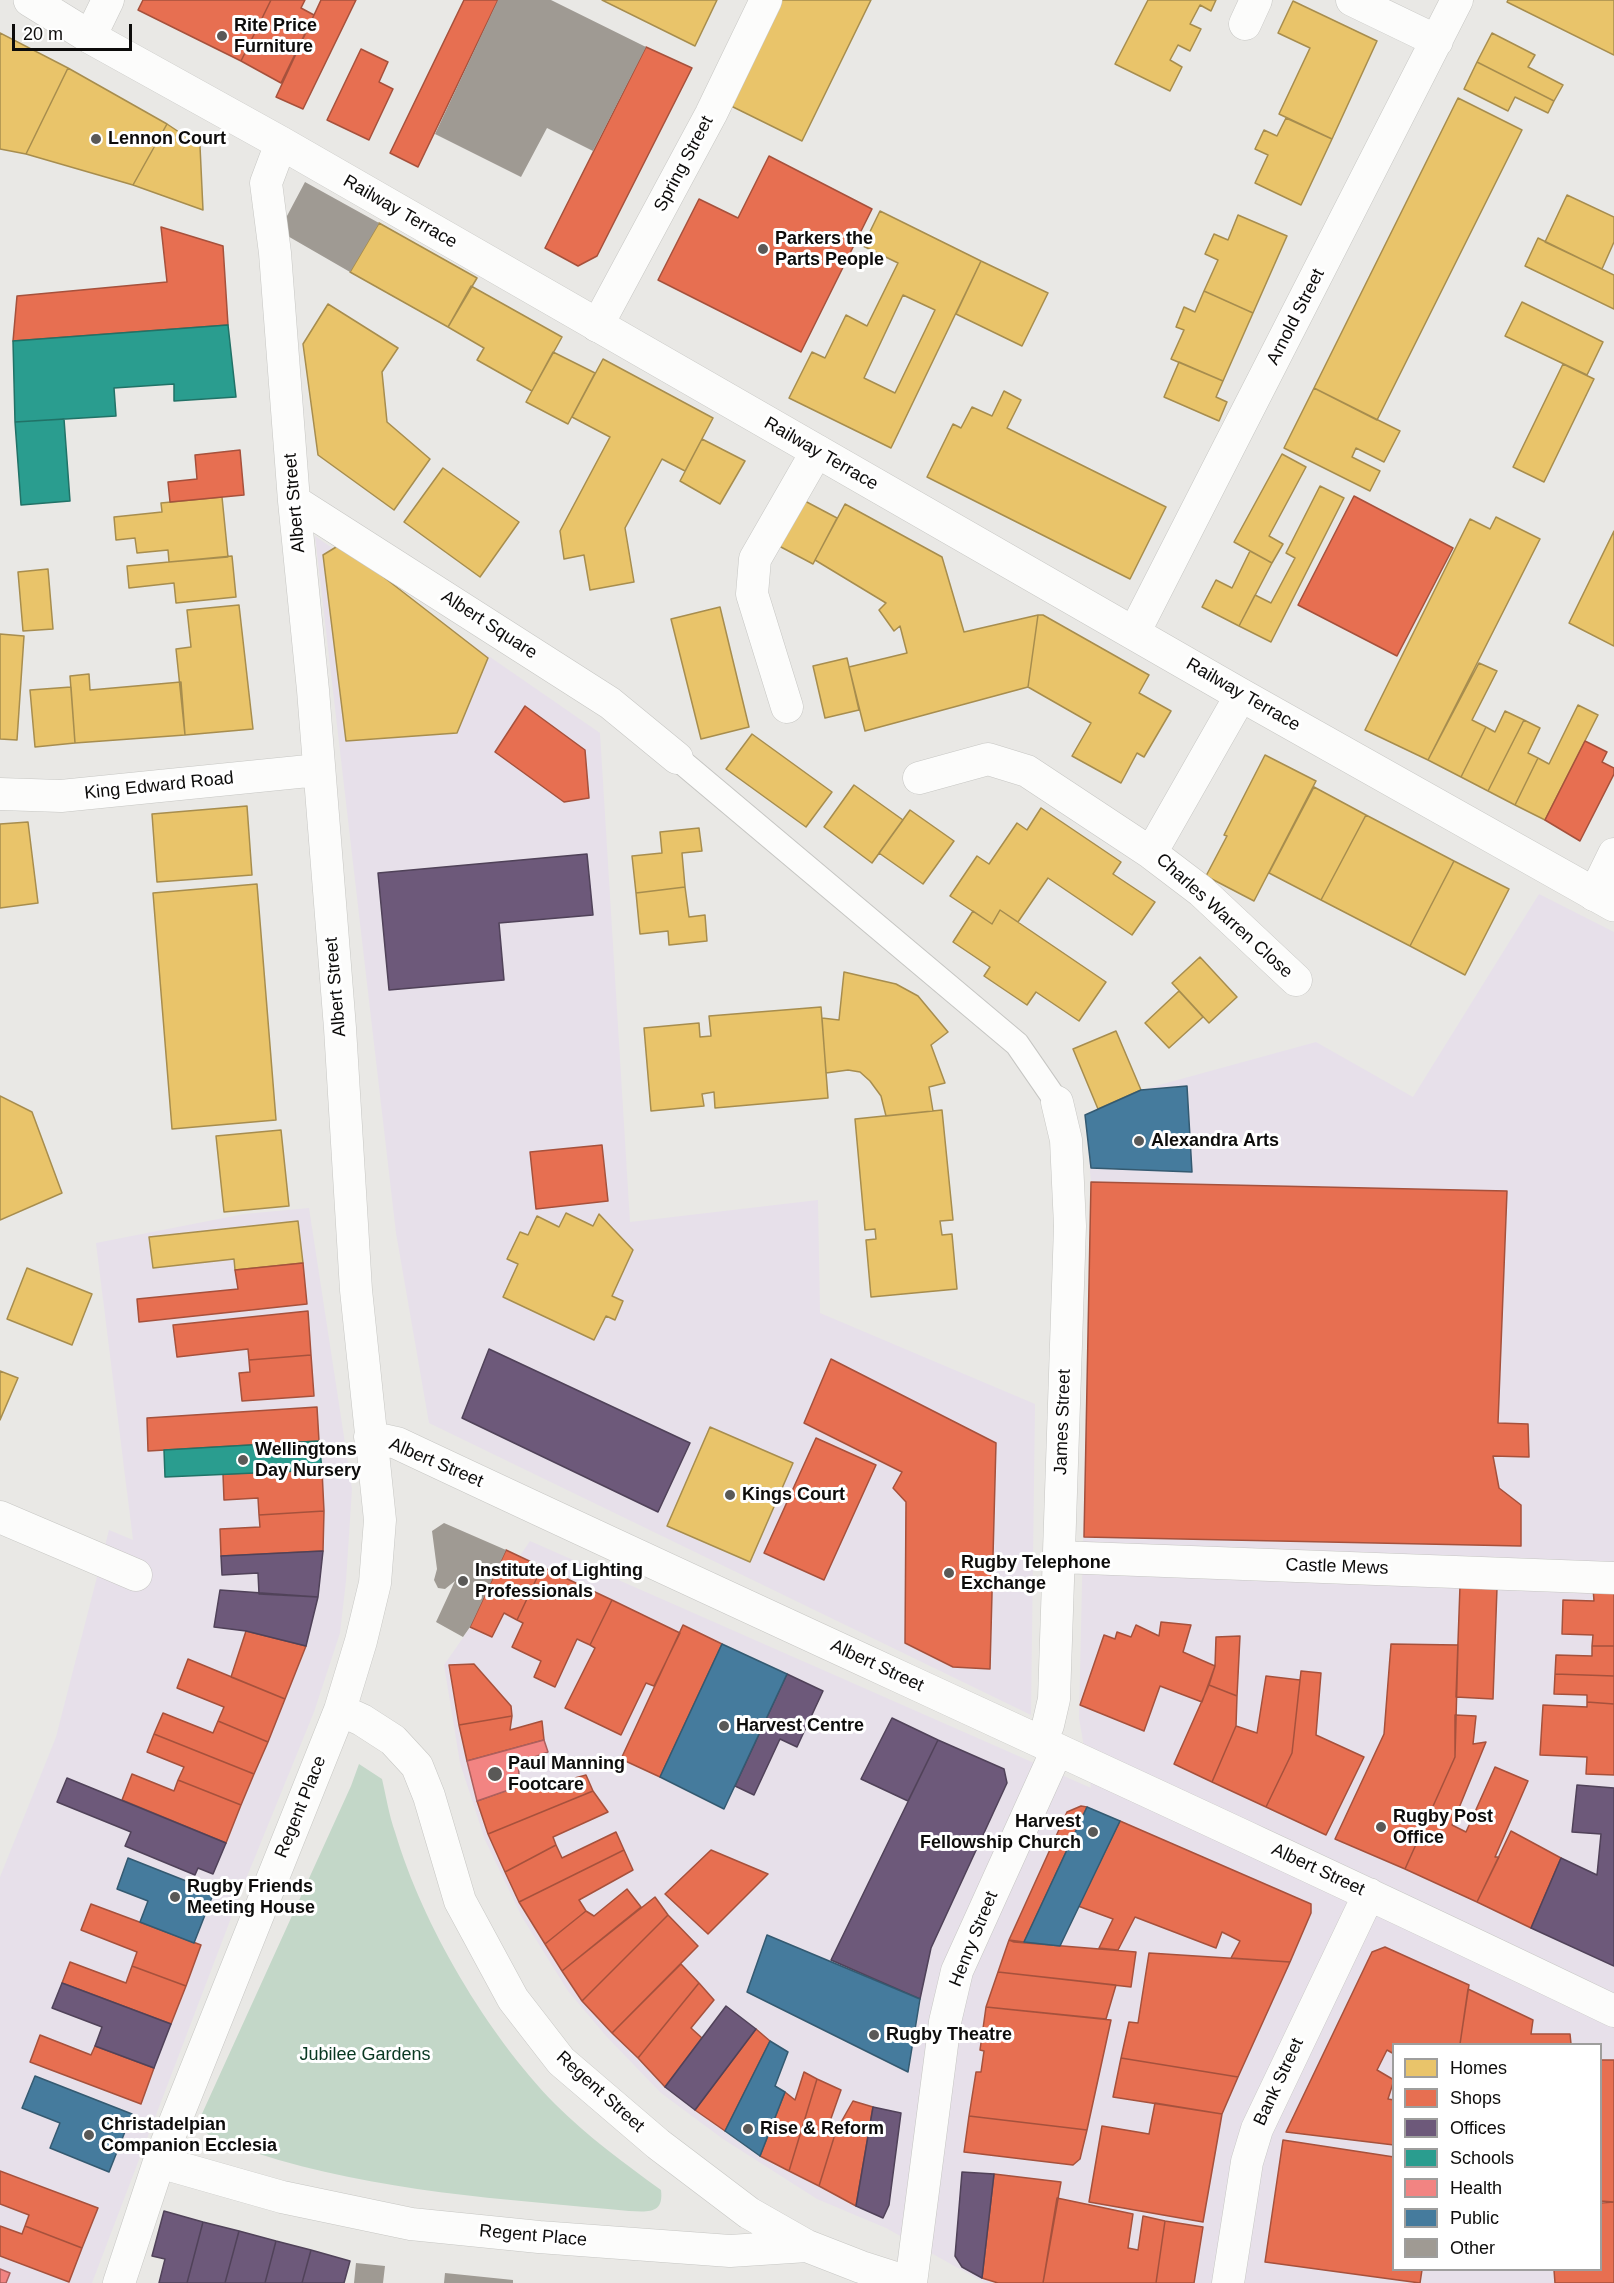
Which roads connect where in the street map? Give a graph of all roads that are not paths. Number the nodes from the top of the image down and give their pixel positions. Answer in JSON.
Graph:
{"nodes":[{"id":1,"x":30,"y":0,"type":"edge"},
{"id":2,"x":108,"y":0,"type":"edge"},
{"id":3,"x":766,"y":0,"type":"edge"},
{"id":4,"x":1352,"y":0,"type":"edge"},
{"id":5,"x":1457,"y":0,"type":"edge"},
{"id":6,"x":90,"y":37,"type":"junction"},
{"id":7,"x":1437,"y":41,"type":"junction"},
{"id":8,"x":281,"y":143,"type":"junction"},
{"id":9,"x":597,"y":326,"type":"junction"},
{"id":10,"x":817,"y":452,"type":"junction"},
{"id":11,"x":294,"y":501,"type":"junction"},
{"id":12,"x":1134,"y":633,"type":"junction"},
{"id":13,"x":1240,"y":695,"type":"junction"},
{"id":14,"x":787,"y":707,"type":"dead end"},
{"id":15,"x":676,"y":758,"type":"joint"},
{"id":16,"x":318,"y":770,"type":"junction"},
{"id":17,"x":919,"y":778,"type":"dead end"},
{"id":18,"x":0,"y":794,"type":"edge"},
{"id":19,"x":1151,"y":853,"type":"junction"},
{"id":20,"x":1614,"y":854,"type":"edge"},
{"id":21,"x":1604,"y":900,"type":"edge"},
{"id":22,"x":1296,"y":980,"type":"dead end"},
{"id":23,"x":1057,"y":1102,"type":"joint"},
{"id":24,"x":370,"y":1437,"type":"junction"},
{"id":25,"x":0,"y":1517,"type":"edge"},
{"id":26,"x":1059,"y":1557,"type":"junction"},
{"id":27,"x":136,"y":1575,"type":"dead end"},
{"id":28,"x":1614,"y":1578,"type":"edge"},
{"id":29,"x":340,"y":1710,"type":"junction"},
{"id":30,"x":1049,"y":1746,"type":"junction"},
{"id":31,"x":1369,"y":1894,"type":"junction"},
{"id":32,"x":1614,"y":2011,"type":"edge"},
{"id":33,"x":159,"y":2162,"type":"junction"},
{"id":34,"x":807,"y":2246,"type":"junction"},
{"id":35,"x":119,"y":2283,"type":"edge"},
{"id":36,"x":911,"y":2283,"type":"edge"},
{"id":37,"x":1228,"y":2283,"type":"edge"}],
"edges":[{"from":1,"to":6,"type":"street","name":"Railway Terrace"},
{"from":2,"to":6,"type":"street"},
{"from":3,"to":9,"type":"street","name":"Spring Street"},
{"from":4,"to":7,"type":"street"},
{"from":5,"to":7,"type":"street","name":"Arnold Street"},
{"from":6,"to":8,"type":"street","name":"Railway Terrace"},
{"from":7,"to":12,"type":"street","name":"Arnold Street"},
{"from":8,"to":9,"type":"street","name":"Railway Terrace"},
{"from":8,"to":11,"type":"street","name":"Albert Street"},
{"from":9,"to":10,"type":"street","name":"Railway Terrace"},
{"from":10,"to":12,"type":"street","name":"Railway Terrace"},
{"from":10,"to":14,"type":"street"},
{"from":11,"to":15,"type":"street","name":"Albert Square"},
{"from":11,"to":16,"type":"street","name":"Albert Street"},
{"from":12,"to":13,"type":"street","name":"Railway Terrace"},
{"from":13,"to":19,"type":"street","name":"Charles Warren Close"},
{"from":13,"to":21,"type":"street","name":"Railway Terrace"},
{"from":15,"to":23,"type":"street"},
{"from":16,"to":18,"type":"street","name":"King Edward Road"},
{"from":16,"to":24,"type":"street","name":"Albert Street"},
{"from":17,"to":19,"type":"street"},
{"from":19,"to":22,"type":"street","name":"Charles Warren Close"},
{"from":20,"to":21,"type":"street"},
{"from":23,"to":26,"type":"street","name":"James Street"},
{"from":24,"to":29,"type":"street","name":"Regent Place"},
{"from":24,"to":30,"type":"street","name":"Albert Street"},
{"from":25,"to":27,"type":"street"},
{"from":26,"to":28,"type":"street","name":"Castle Mews"},
{"from":26,"to":30,"type":"street","name":"James Street"},
{"from":29,"to":33,"type":"street","name":"Regent Place"},
{"from":29,"to":34,"type":"street","name":"Regent Street"},
{"from":30,"to":31,"type":"street","name":"Albert Street"},
{"from":30,"to":36,"type":"street","name":"Henry Street"},
{"from":31,"to":32,"type":"street","name":"Albert Street"},
{"from":31,"to":37,"type":"street","name":"Bank Street"},
{"from":33,"to":34,"type":"street","name":"Regent Place"},
{"from":33,"to":35,"type":"street","name":"Regent Place"},
{"from":34,"to":36,"type":"street","name":"Regent Street"}]}
